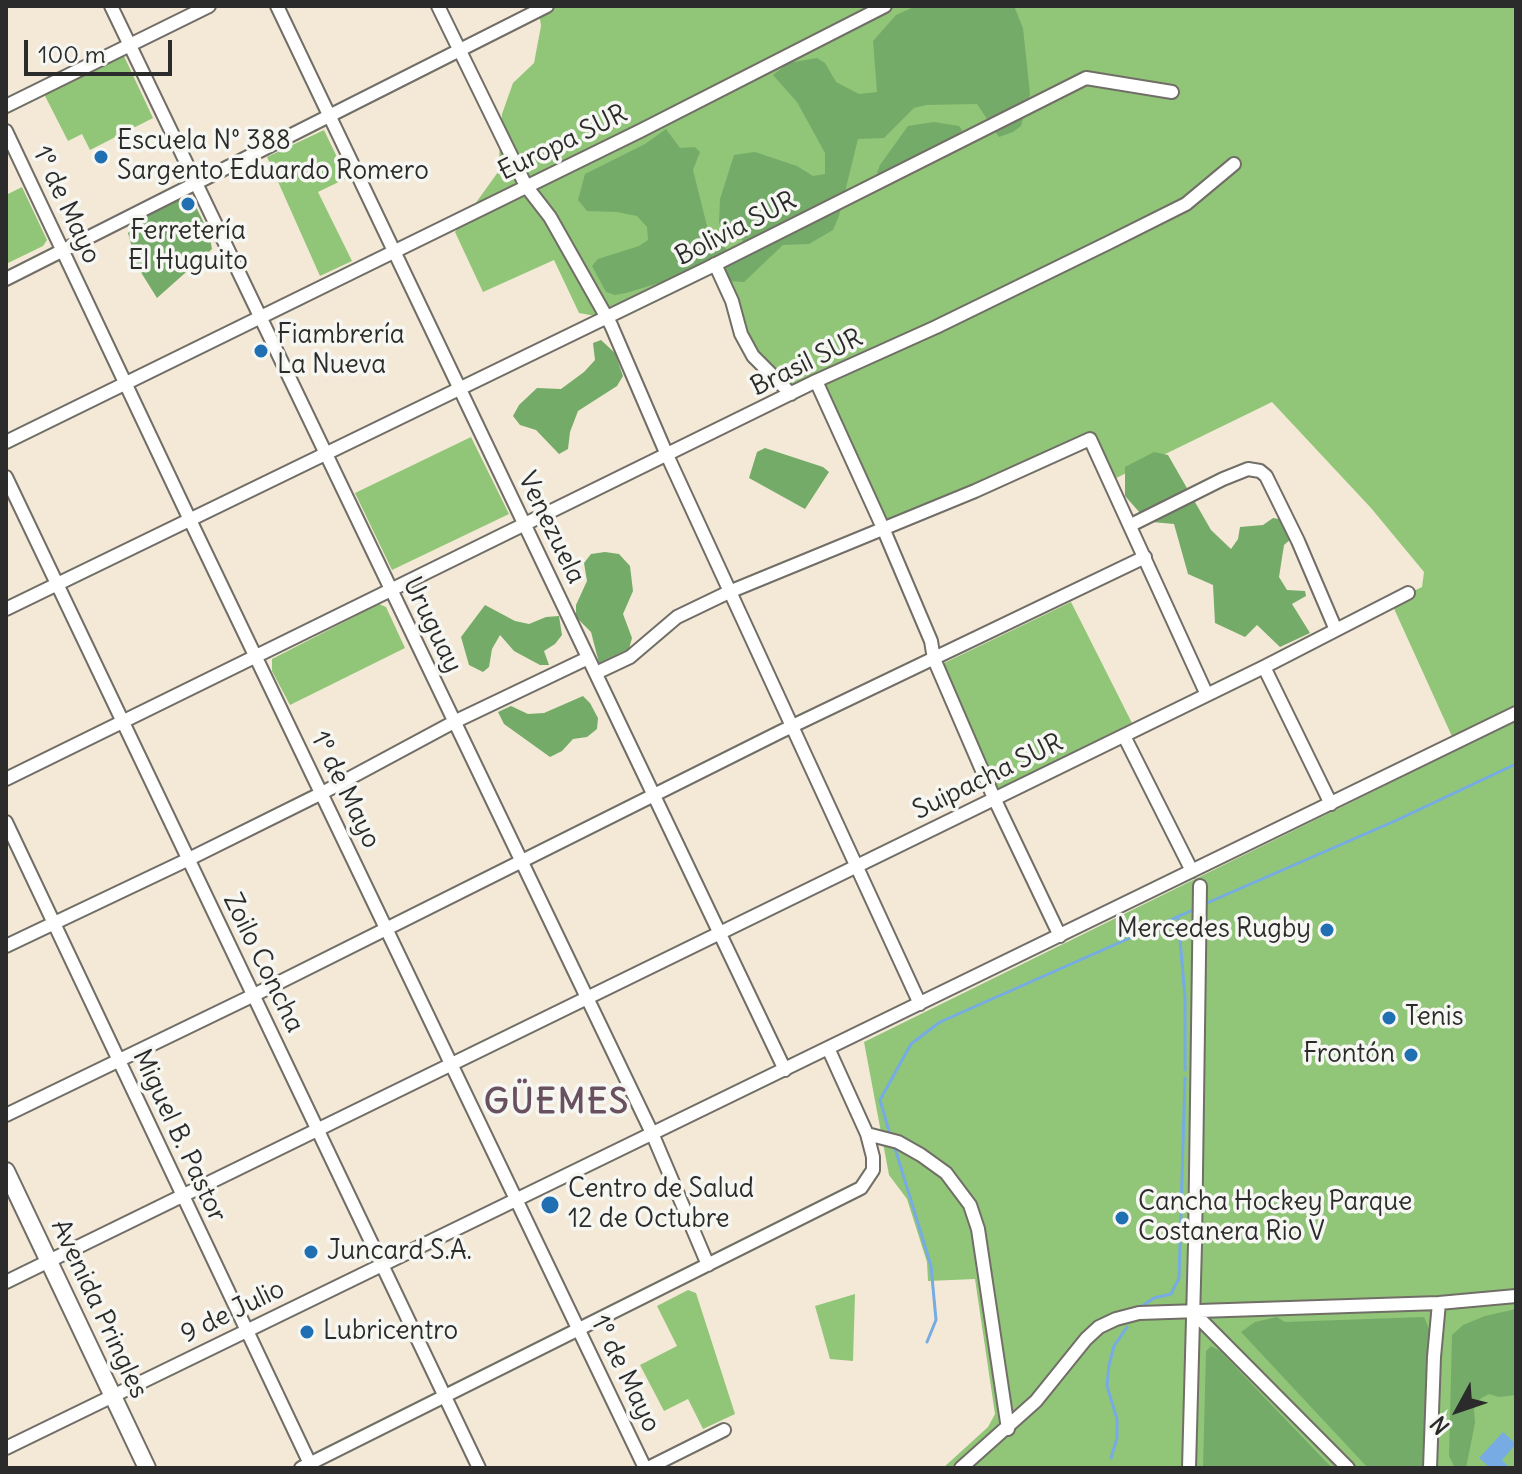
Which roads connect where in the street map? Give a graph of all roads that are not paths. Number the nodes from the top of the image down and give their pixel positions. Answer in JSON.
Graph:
{"nodes":[{"id":1,"x":111,"y":6,"type":"edge"},
{"id":2,"x":209,"y":6,"type":"edge"},
{"id":3,"x":277,"y":6,"type":"edge"},
{"id":4,"x":438,"y":6,"type":"edge"},
{"id":5,"x":547,"y":6,"type":"edge"},
{"id":6,"x":885,"y":6,"type":"edge"},
{"id":7,"x":129,"y":44,"type":"junction"},
{"id":8,"x":459,"y":50,"type":"junction"},
{"id":9,"x":1172,"y":92,"type":"dead end"},
{"id":10,"x":6,"y":106,"type":"edge"},
{"id":11,"x":330,"y":117,"type":"junction"},
{"id":12,"x":6,"y":131,"type":"edge"},
{"id":13,"x":1234,"y":164,"type":"dead end"},
{"id":14,"x":195,"y":182,"type":"junction"},
{"id":15,"x":526,"y":186,"type":"junction"},
{"id":16,"x":63,"y":250,"type":"junction"},
{"id":17,"x":393,"y":250,"type":"junction"},
{"id":18,"x":715,"y":264,"type":"junction"},
{"id":19,"x":6,"y":279,"type":"edge"},
{"id":20,"x":260,"y":317,"type":"junction"},
{"id":21,"x":607,"y":318,"type":"junction"},
{"id":22,"x":816,"y":381,"type":"junction"},
{"id":23,"x":127,"y":384,"type":"junction"},
{"id":24,"x":460,"y":389,"type":"junction"},
{"id":25,"x":791,"y":394,"type":"junction"},
{"id":26,"x":6,"y":442,"type":"edge"},
{"id":27,"x":325,"y":452,"type":"junction"},
{"id":28,"x":667,"y":455,"type":"junction"},
{"id":29,"x":6,"y":477,"type":"edge"},
{"id":30,"x":190,"y":520,"type":"junction"},
{"id":31,"x":524,"y":525,"type":"junction"},
{"id":32,"x":1131,"y":525,"type":"junction"},
{"id":33,"x":883,"y":528,"type":"junction"},
{"id":34,"x":1145,"y":557,"type":"junction"},
{"id":35,"x":56,"y":584,"type":"junction"},
{"id":36,"x":390,"y":589,"type":"junction"},
{"id":37,"x":729,"y":592,"type":"junction"},
{"id":38,"x":1408,"y":593,"type":"dead end"},
{"id":39,"x":6,"y":609,"type":"edge"},
{"id":40,"x":1336,"y":630,"type":"junction"},
{"id":41,"x":257,"y":657,"type":"junction"},
{"id":42,"x":588,"y":658,"type":"junction"},
{"id":43,"x":934,"y":659,"type":"junction"},
{"id":44,"x":1264,"y":667,"type":"junction"},
{"id":45,"x":596,"y":673,"type":"junction"},
{"id":46,"x":1207,"y":695,"type":"junction"},
{"id":47,"x":1516,"y":713,"type":"edge"},
{"id":48,"x":124,"y":722,"type":"junction"},
{"id":49,"x":454,"y":722,"type":"junction"},
{"id":50,"x":791,"y":727,"type":"junction"},
{"id":51,"x":1124,"y":736,"type":"junction"},
{"id":52,"x":6,"y":779,"type":"edge"},
{"id":53,"x":322,"y":793,"type":"junction"},
{"id":54,"x":654,"y":795,"type":"junction"},
{"id":55,"x":994,"y":798,"type":"junction"},
{"id":56,"x":1331,"y":804,"type":"junction"},
{"id":57,"x":6,"y":822,"type":"edge"},
{"id":58,"x":189,"y":859,"type":"junction"},
{"id":59,"x":521,"y":861,"type":"junction"},
{"id":60,"x":856,"y":866,"type":"junction"},
{"id":61,"x":1192,"y":871,"type":"junction"},
{"id":62,"x":1200,"y":886,"type":"dead end"},
{"id":63,"x":55,"y":922,"type":"junction"},
{"id":64,"x":387,"y":928,"type":"junction"},
{"id":65,"x":720,"y":932,"type":"junction"},
{"id":66,"x":1060,"y":936,"type":"junction"},
{"id":67,"x":6,"y":946,"type":"edge"},
{"id":68,"x":254,"y":995,"type":"junction"},
{"id":69,"x":586,"y":997,"type":"junction"},
{"id":70,"x":920,"y":1004,"type":"junction"},
{"id":71,"x":828,"y":1048,"type":"junction"},
{"id":72,"x":119,"y":1060,"type":"junction"},
{"id":73,"x":451,"y":1063,"type":"junction"},
{"id":74,"x":785,"y":1070,"type":"junction"},
{"id":75,"x":6,"y":1115,"type":"edge"},
{"id":76,"x":318,"y":1128,"type":"junction"},
{"id":77,"x":652,"y":1133,"type":"junction"},
{"id":78,"x":867,"y":1134,"type":"junction"},
{"id":79,"x":6,"y":1171,"type":"edge"},
{"id":80,"x":182,"y":1195,"type":"junction"},
{"id":81,"x":516,"y":1199,"type":"junction"},
{"id":82,"x":49,"y":1260,"type":"junction"},
{"id":83,"x":382,"y":1264,"type":"junction"},
{"id":84,"x":708,"y":1265,"type":"junction"},
{"id":85,"x":6,"y":1282,"type":"edge"},
{"id":86,"x":1516,"y":1296,"type":"edge"},
{"id":87,"x":1439,"y":1303,"type":"junction"},
{"id":88,"x":1192,"y":1311,"type":"junction"},
{"id":89,"x":247,"y":1330,"type":"junction"},
{"id":90,"x":579,"y":1330,"type":"junction"},
{"id":91,"x":113,"y":1395,"type":"junction"},
{"id":92,"x":446,"y":1397,"type":"junction"},
{"id":93,"x":1008,"y":1429,"type":"junction"},
{"id":94,"x":724,"y":1430,"type":"dead end"},
{"id":95,"x":6,"y":1448,"type":"edge"},
{"id":96,"x":308,"y":1467,"type":"edge"},
{"id":97,"x":147,"y":1468,"type":"edge"},
{"id":98,"x":479,"y":1468,"type":"edge"},
{"id":99,"x":646,"y":1468,"type":"edge"},
{"id":100,"x":961,"y":1468,"type":"edge"},
{"id":101,"x":1189,"y":1468,"type":"edge"},
{"id":102,"x":1348,"y":1468,"type":"edge"},
{"id":103,"x":1430,"y":1468,"type":"edge"}],
"edges":[{"from":1,"to":7,"type":"street","name":"Uruguay"},
{"from":2,"to":7,"type":"street"},
{"from":3,"to":11,"type":"street","name":"Venezuela"},
{"from":4,"to":8,"type":"street"},
{"from":5,"to":8,"type":"street"},
{"from":6,"to":15,"type":"street","name":"Europa SUR"},
{"from":7,"to":10,"type":"street"},
{"from":7,"to":14,"type":"street","name":"Uruguay"},
{"from":8,"to":11,"type":"street"},
{"from":8,"to":15,"type":"street"},
{"from":9,"to":18,"type":"street","name":"Bolivia SUR"},
{"from":11,"to":14,"type":"street"},
{"from":11,"to":17,"type":"street","name":"Venezuela"},
{"from":12,"to":16,"type":"street","name":"1º de Mayo"},
{"from":13,"to":22,"type":"street","name":"Brasil SUR"},
{"from":14,"to":16,"type":"street"},
{"from":14,"to":20,"type":"street","name":"Uruguay"},
{"from":15,"to":17,"type":"street","name":"Europa SUR"},
{"from":15,"to":21,"type":"street"},
{"from":16,"to":19,"type":"street"},
{"from":16,"to":23,"type":"street","name":"1º de Mayo"},
{"from":17,"to":20,"type":"street","name":"Europa SUR"},
{"from":17,"to":24,"type":"street","name":"Venezuela"},
{"from":18,"to":21,"type":"street","name":"Bolivia SUR"},
{"from":18,"to":25,"type":"street"},
{"from":20,"to":23,"type":"street","name":"Europa SUR"},
{"from":20,"to":27,"type":"street","name":"Uruguay"},
{"from":21,"to":24,"type":"street","name":"Bolivia SUR"},
{"from":21,"to":28,"type":"street"},
{"from":22,"to":25,"type":"street","name":"Brasil SUR"},
{"from":22,"to":33,"type":"street"},
{"from":23,"to":26,"type":"street","name":"Europa SUR"},
{"from":23,"to":30,"type":"street","name":"1º de Mayo"},
{"from":24,"to":27,"type":"street","name":"Bolivia SUR"},
{"from":24,"to":31,"type":"street","name":"Venezuela"},
{"from":25,"to":28,"type":"street","name":"Brasil SUR"},
{"from":27,"to":30,"type":"street","name":"Bolivia SUR"},
{"from":27,"to":36,"type":"street","name":"Uruguay"},
{"from":28,"to":31,"type":"street","name":"Brasil SUR"},
{"from":28,"to":37,"type":"street"},
{"from":29,"to":35,"type":"street","name":"Zoilo Concha"},
{"from":30,"to":35,"type":"street","name":"Bolivia SUR"},
{"from":30,"to":41,"type":"street","name":"1º de Mayo"},
{"from":31,"to":36,"type":"street","name":"Brasil SUR"},
{"from":31,"to":42,"type":"street","name":"Venezuela"},
{"from":32,"to":33,"type":"street"},
{"from":32,"to":34,"type":"street"},
{"from":32,"to":40,"type":"street"},
{"from":33,"to":37,"type":"street"},
{"from":33,"to":43,"type":"street"},
{"from":34,"to":43,"type":"street"},
{"from":34,"to":46,"type":"street"},
{"from":35,"to":39,"type":"street","name":"Bolivia SUR"},
{"from":35,"to":48,"type":"street","name":"Zoilo Concha"},
{"from":36,"to":41,"type":"street","name":"Brasil SUR"},
{"from":36,"to":49,"type":"street","name":"Uruguay"},
{"from":37,"to":45,"type":"street"},
{"from":37,"to":50,"type":"street"},
{"from":38,"to":40,"type":"street","name":"Suipacha SUR"},
{"from":40,"to":44,"type":"street","name":"Suipacha SUR"},
{"from":41,"to":48,"type":"street","name":"Brasil SUR"},
{"from":41,"to":53,"type":"street","name":"1º de Mayo"},
{"from":42,"to":45,"type":"street","name":"Venezuela"},
{"from":42,"to":49,"type":"street"},
{"from":43,"to":50,"type":"street"},
{"from":43,"to":55,"type":"street"},
{"from":44,"to":46,"type":"street","name":"Suipacha SUR"},
{"from":44,"to":56,"type":"street"},
{"from":45,"to":54,"type":"street","name":"Venezuela"},
{"from":46,"to":51,"type":"street","name":"Suipacha SUR"},
{"from":47,"to":56,"type":"street","name":"9 de Julio"},
{"from":48,"to":52,"type":"street","name":"Brasil SUR"},
{"from":48,"to":58,"type":"street","name":"Zoilo Concha"},
{"from":49,"to":53,"type":"street"},
{"from":49,"to":59,"type":"street","name":"Uruguay"},
{"from":50,"to":54,"type":"street"},
{"from":50,"to":60,"type":"street"},
{"from":51,"to":55,"type":"street","name":"Suipacha SUR"},
{"from":51,"to":61,"type":"street"},
{"from":53,"to":58,"type":"street"},
{"from":53,"to":64,"type":"street","name":"1º de Mayo"},
{"from":54,"to":59,"type":"street"},
{"from":54,"to":65,"type":"street","name":"Venezuela"},
{"from":55,"to":60,"type":"street","name":"Suipacha SUR"},
{"from":55,"to":66,"type":"street"},
{"from":56,"to":61,"type":"street","name":"9 de Julio"},
{"from":57,"to":63,"type":"street","name":"Miguel B. Pastor"},
{"from":58,"to":63,"type":"street"},
{"from":58,"to":68,"type":"street","name":"Zoilo Concha"},
{"from":59,"to":64,"type":"street"},
{"from":59,"to":69,"type":"street","name":"Uruguay"},
{"from":60,"to":65,"type":"street","name":"Suipacha SUR"},
{"from":60,"to":70,"type":"street"},
{"from":61,"to":66,"type":"street","name":"9 de Julio"},
{"from":62,"to":88,"type":"street"},
{"from":63,"to":67,"type":"street"},
{"from":63,"to":72,"type":"street","name":"Miguel B. Pastor"},
{"from":64,"to":68,"type":"street"},
{"from":64,"to":73,"type":"street","name":"1º de Mayo"},
{"from":65,"to":69,"type":"street","name":"Suipacha SUR"},
{"from":65,"to":74,"type":"street","name":"Venezuela"},
{"from":66,"to":70,"type":"street","name":"9 de Julio"},
{"from":68,"to":72,"type":"street"},
{"from":68,"to":76,"type":"street","name":"Zoilo Concha"},
{"from":69,"to":73,"type":"street","name":"Suipacha SUR"},
{"from":69,"to":77,"type":"street","name":"Uruguay"},
{"from":70,"to":71,"type":"street","name":"9 de Julio"},
{"from":71,"to":74,"type":"street","name":"9 de Julio"},
{"from":71,"to":78,"type":"street"},
{"from":72,"to":75,"type":"street"},
{"from":72,"to":80,"type":"street","name":"Miguel B. Pastor"},
{"from":73,"to":76,"type":"street","name":"Suipacha SUR"},
{"from":73,"to":81,"type":"street","name":"1º de Mayo"},
{"from":74,"to":77,"type":"street","name":"9 de Julio"},
{"from":76,"to":80,"type":"street","name":"Suipacha SUR"},
{"from":76,"to":83,"type":"street","name":"Zoilo Concha"},
{"from":77,"to":81,"type":"street","name":"9 de Julio"},
{"from":77,"to":84,"type":"street","name":"Uruguay"},
{"from":78,"to":84,"type":"street"},
{"from":78,"to":93,"type":"street"},
{"from":79,"to":82,"type":"main road","name":"Avenida Pringles"},
{"from":80,"to":82,"type":"street","name":"Suipacha SUR"},
{"from":80,"to":89,"type":"street","name":"Miguel B. Pastor"},
{"from":81,"to":83,"type":"street","name":"9 de Julio"},
{"from":81,"to":90,"type":"street","name":"1º de Mayo"},
{"from":82,"to":85,"type":"street","name":"Suipacha SUR"},
{"from":82,"to":91,"type":"main road","name":"Avenida Pringles"},
{"from":83,"to":89,"type":"street","name":"9 de Julio"},
{"from":83,"to":92,"type":"street","name":"Zoilo Concha"},
{"from":84,"to":90,"type":"street"},
{"from":86,"to":87,"type":"street"},
{"from":87,"to":88,"type":"street"},
{"from":87,"to":103,"type":"street"},
{"from":88,"to":93,"type":"street"},
{"from":88,"to":101,"type":"street"},
{"from":88,"to":102,"type":"street"},
{"from":89,"to":91,"type":"street","name":"9 de Julio"},
{"from":89,"to":96,"type":"street","name":"Miguel B. Pastor"},
{"from":90,"to":92,"type":"street"},
{"from":90,"to":99,"type":"street","name":"1º de Mayo"},
{"from":91,"to":95,"type":"street","name":"9 de Julio"},
{"from":91,"to":97,"type":"main road","name":"Avenida Pringles"},
{"from":92,"to":96,"type":"street"},
{"from":92,"to":98,"type":"street","name":"Zoilo Concha"},
{"from":93,"to":100,"type":"street"},
{"from":94,"to":99,"type":"street"}]}
